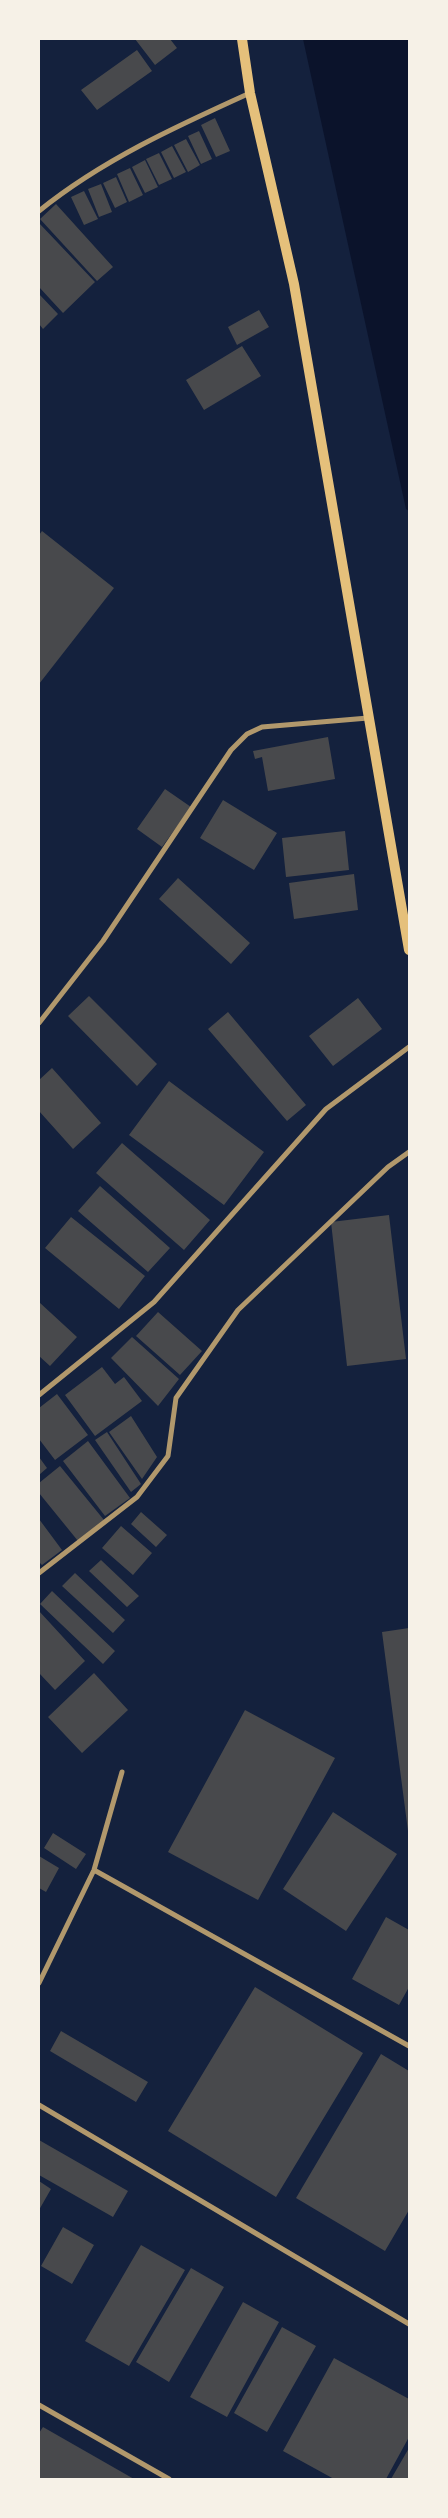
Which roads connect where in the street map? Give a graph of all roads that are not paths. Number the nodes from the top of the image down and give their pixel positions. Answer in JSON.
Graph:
{"nodes":[{"id":1,"x":242,"y":39,"type":"edge"},
{"id":2,"x":250,"y":93,"type":"junction"},
{"id":3,"x":39,"y":211,"type":"edge"},
{"id":4,"x":368,"y":718,"type":"junction"},
{"id":5,"x":409,"y":950,"type":"edge"},
{"id":6,"x":39,"y":1023,"type":"edge"},
{"id":7,"x":409,"y":1047,"type":"edge"},
{"id":8,"x":409,"y":1152,"type":"edge"},
{"id":9,"x":39,"y":1395,"type":"edge"},
{"id":10,"x":39,"y":1573,"type":"edge"},
{"id":11,"x":122,"y":1772,"type":"dead end"},
{"id":12,"x":94,"y":1870,"type":"junction"},
{"id":13,"x":39,"y":1983,"type":"edge"},
{"id":14,"x":409,"y":2046,"type":"edge"},
{"id":15,"x":39,"y":2105,"type":"edge"},
{"id":16,"x":409,"y":2324,"type":"edge"},
{"id":17,"x":39,"y":2405,"type":"edge"},
{"id":18,"x":169,"y":2479,"type":"edge"}],
"edges":[{"from":1,"to":2,"type":"main road"},
{"from":2,"to":3,"type":"street"},
{"from":2,"to":4,"type":"main road"},
{"from":4,"to":5,"type":"main road"},
{"from":4,"to":6,"type":"street"},
{"from":7,"to":9,"type":"street"},
{"from":8,"to":10,"type":"street"},
{"from":11,"to":12,"type":"street"},
{"from":12,"to":13,"type":"street"},
{"from":12,"to":14,"type":"street"},
{"from":15,"to":16,"type":"street"},
{"from":17,"to":18,"type":"street"}]}
